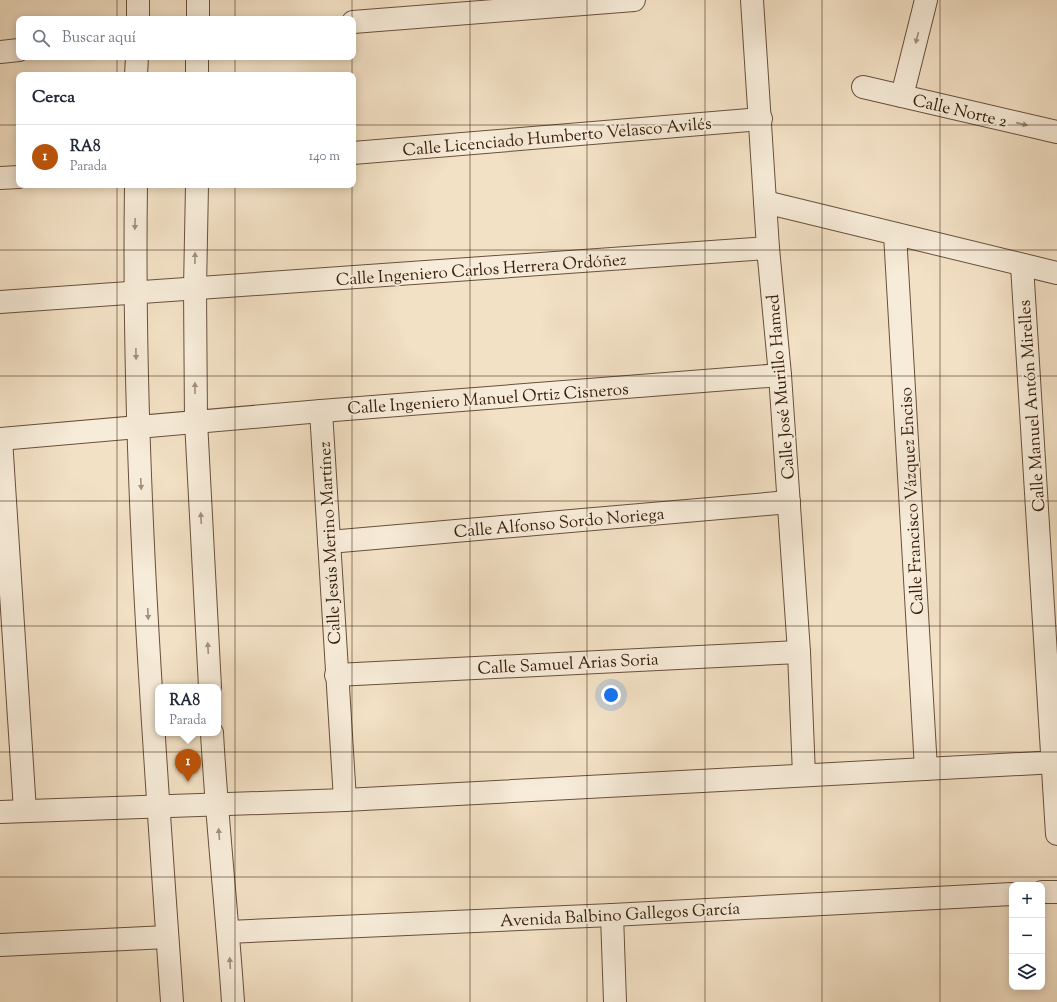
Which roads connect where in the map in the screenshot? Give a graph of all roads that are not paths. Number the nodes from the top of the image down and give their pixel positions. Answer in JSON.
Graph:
{"nodes":[{"id":1,"x":138,"y":0,"type":"edge"},
{"id":2,"x":198,"y":0,"type":"edge"},
{"id":3,"x":634,"y":0,"type":"edge"},
{"id":4,"x":752,"y":0,"type":"edge"},
{"id":5,"x":926,"y":0,"type":"edge"},
{"id":6,"x":138,"y":16,"type":"edge"},
{"id":7,"x":198,"y":16,"type":"edge"},
{"id":8,"x":356,"y":22,"type":"edge"},
{"id":9,"x":16,"y":50,"type":"edge"},
{"id":10,"x":0,"y":52,"type":"edge"},
{"id":11,"x":137,"y":60,"type":"edge"},
{"id":12,"x":197,"y":60,"type":"edge"},
{"id":13,"x":136,"y":72,"type":"edge"},
{"id":14,"x":197,"y":72,"type":"edge"},
{"id":15,"x":863,"y":87,"type":"dead end"},
{"id":16,"x":902,"y":96,"type":"junction"},
{"id":17,"x":761,"y":119,"type":"junction"},
{"id":18,"x":1057,"y":132,"type":"edge"},
{"id":19,"x":356,"y":153,"type":"edge"},
{"id":20,"x":16,"y":177,"type":"edge"},
{"id":21,"x":0,"y":178,"type":"edge"},
{"id":22,"x":136,"y":188,"type":"edge"},
{"id":23,"x":197,"y":188,"type":"edge"},
{"id":24,"x":765,"y":202,"type":"junction"},
{"id":25,"x":895,"y":234,"type":"junction"},
{"id":26,"x":768,"y":248,"type":"junction"},
{"id":27,"x":1022,"y":265,"type":"junction"},
{"id":28,"x":1057,"y":273,"type":"edge"},
{"id":29,"x":194,"y":289,"type":"junction"},
{"id":30,"x":134,"y":294,"type":"junction"},
{"id":31,"x":0,"y":302,"type":"edge"},
{"id":32,"x":780,"y":375,"type":"junction"},
{"id":33,"x":321,"y":411,"type":"junction"},
{"id":34,"x":196,"y":421,"type":"junction"},
{"id":35,"x":138,"y":426,"type":"junction"},
{"id":36,"x":1,"y":439,"type":"edge"},
{"id":37,"x":789,"y":502,"type":"junction"},
{"id":38,"x":329,"y":542,"type":"junction"},
{"id":39,"x":799,"y":652,"type":"junction"},
{"id":40,"x":336,"y":675,"type":"junction"},
{"id":41,"x":210,"y":684,"type":"edge"},
{"id":42,"x":155,"y":734,"type":"edge"},
{"id":43,"x":155,"y":736,"type":"edge"},
{"id":44,"x":212,"y":736,"type":"edge"},
{"id":45,"x":1055,"y":762,"type":"edge"},
{"id":46,"x":926,"y":769,"type":"junction"},
{"id":47,"x":804,"y":775,"type":"junction"},
{"id":48,"x":345,"y":800,"type":"junction"},
{"id":49,"x":216,"y":804,"type":"junction"},
{"id":50,"x":159,"y":806,"type":"junction"},
{"id":51,"x":25,"y":811,"type":"junction"},
{"id":52,"x":0,"y":812,"type":"edge"},
{"id":53,"x":1057,"y":834,"type":"edge"},
{"id":54,"x":1045,"y":892,"type":"edge"},
{"id":55,"x":1057,"y":892,"type":"edge"},
{"id":56,"x":1009,"y":894,"type":"edge"},
{"id":57,"x":612,"y":915,"type":"junction"},
{"id":58,"x":228,"y":932,"type":"junction"},
{"id":59,"x":167,"y":936,"type":"junction"},
{"id":60,"x":0,"y":945,"type":"edge"},
{"id":61,"x":172,"y":1002,"type":"edge"},
{"id":62,"x":233,"y":1002,"type":"edge"},
{"id":63,"x":616,"y":1002,"type":"edge"}],
"edges":[{"from":1,"to":6,"type":"street"},
{"from":2,"to":7,"type":"street"},
{"from":3,"to":8,"type":"street"},
{"from":4,"to":17,"type":"street","name":"Calle José Murillo Hamed"},
{"from":5,"to":16,"type":"street","one_way":true},
{"from":9,"to":10,"type":"street"},
{"from":11,"to":13,"type":"street"},
{"from":12,"to":14,"type":"street"},
{"from":15,"to":16,"type":"street","name":"Calle Norte 2"},
{"from":16,"to":18,"type":"street","name":"Calle Norte 2","one_way":true},
{"from":17,"to":19,"type":"street","name":"Calle Licenciado Humberto Velasco Avilés"},
{"from":17,"to":24,"type":"street","name":"Calle José Murillo Hamed"},
{"from":20,"to":21,"type":"street"},
{"from":22,"to":30,"type":"street","one_way":true},
{"from":29,"to":23,"type":"street","one_way":true},
{"from":24,"to":25,"type":"street"},
{"from":24,"to":26,"type":"street","name":"Calle José Murillo Hamed"},
{"from":25,"to":27,"type":"street"},
{"from":25,"to":46,"type":"street","name":"Calle Francisco Vázquez Enciso"},
{"from":26,"to":29,"type":"street","name":"Calle Ingeniero Carlos Herrera Ordóñez"},
{"from":26,"to":32,"type":"street","name":"Calle José Murillo Hamed"},
{"from":27,"to":28,"type":"street"},
{"from":27,"to":45,"type":"street","name":"Calle Manuel Antón Mirelles"},
{"from":29,"to":30,"type":"street","name":"Calle Ingeniero Carlos Herrera Ordóñez"},
{"from":34,"to":29,"type":"street","one_way":true},
{"from":30,"to":31,"type":"street","name":"Calle Ingeniero Carlos Herrera Ordóñez"},
{"from":30,"to":35,"type":"street","one_way":true},
{"from":32,"to":33,"type":"street","name":"Calle Ingeniero Manuel Ortiz Cisneros"},
{"from":32,"to":37,"type":"street","name":"Calle José Murillo Hamed"},
{"from":33,"to":34,"type":"street","name":"Calle Ingeniero Manuel Ortiz Cisneros"},
{"from":33,"to":38,"type":"street","name":"Calle Jesús Merino Martínez"},
{"from":34,"to":35,"type":"street","name":"Calle Ingeniero Manuel Ortiz Cisneros"},
{"from":41,"to":34,"type":"street","one_way":true},
{"from":35,"to":36,"type":"street","name":"Calle Ingeniero Manuel Ortiz Cisneros"},
{"from":35,"to":42,"type":"street","one_way":true},
{"from":36,"to":51,"type":"street"},
{"from":37,"to":38,"type":"street","name":"Calle Alfonso Sordo Noriega"},
{"from":37,"to":39,"type":"street","name":"Calle José Murillo Hamed"},
{"from":38,"to":40,"type":"street","name":"Calle Jesús Merino Martínez"},
{"from":39,"to":40,"type":"street","name":"Calle Samuel Arias Soria"},
{"from":39,"to":47,"type":"street","name":"Calle José Murillo Hamed"},
{"from":40,"to":48,"type":"street","name":"Calle Jesús Merino Martínez"},
{"from":43,"to":50,"type":"street","one_way":true},
{"from":44,"to":49,"type":"street"},
{"from":45,"to":46,"type":"street"},
{"from":45,"to":53,"type":"street","name":"Calle Manuel Antón Mirelles"},
{"from":46,"to":47,"type":"street"},
{"from":47,"to":48,"type":"street"},
{"from":48,"to":49,"type":"street"},
{"from":49,"to":50,"type":"street"},
{"from":58,"to":49,"type":"street","one_way":true},
{"from":50,"to":51,"type":"street"},
{"from":50,"to":59,"type":"street"},
{"from":51,"to":52,"type":"street"},
{"from":54,"to":55,"type":"street"},
{"from":56,"to":57,"type":"street","name":"Avenida Balbino Gallegos García"},
{"from":57,"to":58,"type":"street","name":"Avenida Balbino Gallegos García"},
{"from":57,"to":63,"type":"street"},
{"from":62,"to":58,"type":"street","one_way":true},
{"from":59,"to":60,"type":"street"},
{"from":59,"to":61,"type":"street"}]}
